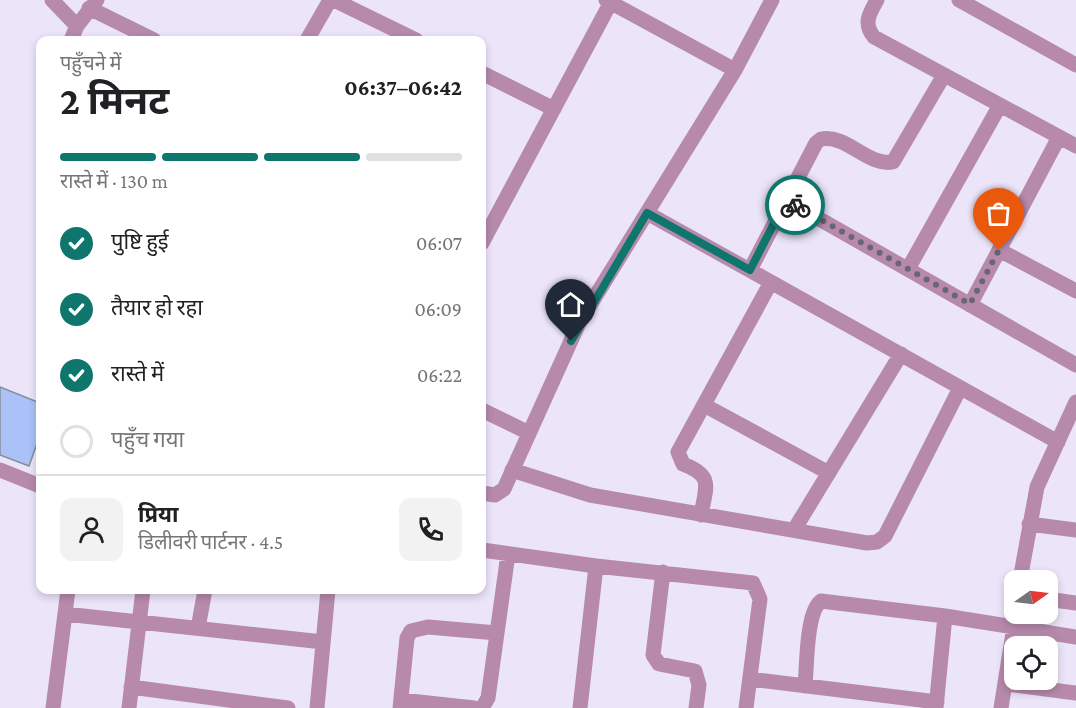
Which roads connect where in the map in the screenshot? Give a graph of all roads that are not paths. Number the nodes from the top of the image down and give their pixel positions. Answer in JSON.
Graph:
{"nodes":[{"id":1,"x":52,"y":0,"type":"edge"},
{"id":2,"x":332,"y":0,"type":"edge"},
{"id":3,"x":772,"y":0,"type":"edge"},
{"id":4,"x":877,"y":0,"type":"edge"},
{"id":5,"x":958,"y":0,"type":"edge"},
{"id":6,"x":610,"y":1,"type":"edge"},
{"id":7,"x":93,"y":4,"type":"edge"},
{"id":8,"x":74,"y":33,"type":"edge"},
{"id":9,"x":147,"y":36,"type":"edge"},
{"id":10,"x":310,"y":36,"type":"edge"},
{"id":11,"x":394,"y":36,"type":"edge"},
{"id":12,"x":1076,"y":65,"type":"edge"},
{"id":13,"x":735,"y":70,"type":"junction"},
{"id":14,"x":486,"y":75,"type":"edge"},
{"id":15,"x":944,"y":75,"type":"junction"},
{"id":16,"x":1000,"y":105,"type":"junction"},
{"id":17,"x":554,"y":109,"type":"junction"},
{"id":18,"x":1059,"y":137,"type":"junction"},
{"id":19,"x":1076,"y":146,"type":"edge"},
{"id":20,"x":786,"y":200,"type":"junction"},
{"id":21,"x":647,"y":213,"type":"junction"},
{"id":22,"x":486,"y":236,"type":"edge"},
{"id":23,"x":999,"y":250,"type":"junction"},
{"id":24,"x":908,"y":269,"type":"junction"},
{"id":25,"x":750,"y":270,"type":"junction"},
{"id":26,"x":771,"y":282,"type":"junction"},
{"id":27,"x":1076,"y":291,"type":"edge"},
{"id":28,"x":970,"y":304,"type":"junction"},
{"id":29,"x":901,"y":354,"type":"junction"},
{"id":30,"x":1076,"y":365,"type":"edge"},
{"id":31,"x":960,"y":388,"type":"junction"},
{"id":32,"x":1076,"y":402,"type":"edge"},
{"id":33,"x":704,"y":405,"type":"junction"},
{"id":34,"x":486,"y":412,"type":"edge"},
{"id":35,"x":528,"y":433,"type":"junction"},
{"id":36,"x":1058,"y":442,"type":"junction"},
{"id":37,"x":512,"y":470,"type":"junction"},
{"id":38,"x":0,"y":471,"type":"edge"},
{"id":39,"x":829,"y":473,"type":"junction"},
{"id":40,"x":36,"y":484,"type":"edge"},
{"id":41,"x":486,"y":494,"type":"edge"},
{"id":42,"x":701,"y":514,"type":"junction"},
{"id":43,"x":1029,"y":524,"type":"junction"},
{"id":44,"x":1076,"y":530,"type":"edge"},
{"id":45,"x":794,"y":531,"type":"junction"},
{"id":46,"x":486,"y":551,"type":"edge"},
{"id":47,"x":508,"y":554,"type":"junction"},
{"id":48,"x":596,"y":566,"type":"junction"},
{"id":49,"x":1022,"y":570,"type":"edge"},
{"id":50,"x":663,"y":573,"type":"junction"},
{"id":51,"x":68,"y":594,"type":"edge"},
{"id":52,"x":142,"y":594,"type":"edge"},
{"id":53,"x":204,"y":594,"type":"edge"},
{"id":54,"x":328,"y":594,"type":"edge"},
{"id":55,"x":1058,"y":601,"type":"edge"},
{"id":56,"x":1076,"y":603,"type":"edge"},
{"id":57,"x":65,"y":614,"type":"junction"},
{"id":58,"x":945,"y":616,"type":"junction"},
{"id":59,"x":1004,"y":620,"type":"edge"},
{"id":60,"x":139,"y":622,"type":"junction"},
{"id":61,"x":1027,"y":624,"type":"edge"},
{"id":62,"x":198,"y":628,"type":"junction"},
{"id":63,"x":497,"y":633,"type":"junction"},
{"id":64,"x":1076,"y":637,"type":"edge"},
{"id":65,"x":323,"y":642,"type":"junction"},
{"id":66,"x":750,"y":679,"type":"junction"},
{"id":67,"x":805,"y":686,"type":"junction"},
{"id":68,"x":131,"y":687,"type":"junction"},
{"id":69,"x":1005,"y":690,"type":"edge"},
{"id":70,"x":1050,"y":690,"type":"edge"},
{"id":71,"x":1072,"y":693,"type":"edge"},
{"id":72,"x":401,"y":704,"type":"edge"},
{"id":73,"x":937,"y":705,"type":"edge"},
{"id":74,"x":53,"y":708,"type":"edge"},
{"id":75,"x":129,"y":708,"type":"edge"},
{"id":76,"x":288,"y":708,"type":"edge"},
{"id":77,"x":317,"y":708,"type":"edge"},
{"id":78,"x":474,"y":708,"type":"edge"},
{"id":79,"x":482,"y":708,"type":"edge"},
{"id":80,"x":580,"y":708,"type":"edge"},
{"id":81,"x":696,"y":708,"type":"edge"},
{"id":82,"x":746,"y":708,"type":"edge"},
{"id":83,"x":1001,"y":708,"type":"edge"},
{"id":84,"x":1066,"y":708,"type":"edge"}],
"edges":[{"from":1,"to":8,"type":"street"},
{"from":2,"to":10,"type":"street"},
{"from":2,"to":11,"type":"street"},
{"from":3,"to":13,"type":"street"},
{"from":4,"to":15,"type":"street"},
{"from":5,"to":12,"type":"street"},
{"from":6,"to":13,"type":"street"},
{"from":6,"to":17,"type":"street"},
{"from":7,"to":8,"type":"street"},
{"from":7,"to":9,"type":"street"},
{"from":13,"to":21,"type":"street"},
{"from":14,"to":17,"type":"street"},
{"from":15,"to":16,"type":"street"},
{"from":15,"to":20,"type":"street"},
{"from":16,"to":18,"type":"street"},
{"from":16,"to":24,"type":"street"},
{"from":17,"to":22,"type":"street"},
{"from":18,"to":19,"type":"street"},
{"from":18,"to":23,"type":"street"},
{"from":20,"to":24,"type":"street"},
{"from":20,"to":25,"type":"street"},
{"from":21,"to":25,"type":"street"},
{"from":21,"to":35,"type":"street"},
{"from":23,"to":27,"type":"street"},
{"from":23,"to":28,"type":"street"},
{"from":24,"to":28,"type":"street"},
{"from":25,"to":26,"type":"street"},
{"from":26,"to":29,"type":"street"},
{"from":26,"to":33,"type":"street"},
{"from":28,"to":30,"type":"street"},
{"from":29,"to":31,"type":"street"},
{"from":29,"to":39,"type":"street"},
{"from":31,"to":36,"type":"street"},
{"from":31,"to":45,"type":"street"},
{"from":32,"to":36,"type":"street"},
{"from":33,"to":39,"type":"street"},
{"from":33,"to":42,"type":"street"},
{"from":34,"to":35,"type":"street"},
{"from":35,"to":37,"type":"street"},
{"from":36,"to":43,"type":"street"},
{"from":37,"to":41,"type":"street"},
{"from":37,"to":42,"type":"street"},
{"from":38,"to":40,"type":"street"},
{"from":39,"to":45,"type":"street"},
{"from":42,"to":45,"type":"street"},
{"from":43,"to":44,"type":"street"},
{"from":43,"to":49,"type":"street"},
{"from":46,"to":47,"type":"street"},
{"from":47,"to":48,"type":"street"},
{"from":47,"to":63,"type":"street"},
{"from":48,"to":50,"type":"street"},
{"from":48,"to":80,"type":"street"},
{"from":50,"to":66,"type":"street"},
{"from":50,"to":81,"type":"street"},
{"from":51,"to":57,"type":"street"},
{"from":52,"to":60,"type":"street"},
{"from":53,"to":62,"type":"street"},
{"from":54,"to":65,"type":"street"},
{"from":55,"to":56,"type":"street"},
{"from":57,"to":60,"type":"street"},
{"from":57,"to":74,"type":"street"},
{"from":58,"to":59,"type":"street"},
{"from":58,"to":67,"type":"street"},
{"from":58,"to":73,"type":"street"},
{"from":60,"to":62,"type":"street"},
{"from":60,"to":68,"type":"street"},
{"from":61,"to":64,"type":"street"},
{"from":62,"to":65,"type":"street"},
{"from":63,"to":72,"type":"street"},
{"from":63,"to":79,"type":"street"},
{"from":65,"to":77,"type":"street"},
{"from":66,"to":67,"type":"street"},
{"from":66,"to":82,"type":"street"},
{"from":67,"to":73,"type":"street"},
{"from":68,"to":75,"type":"street"},
{"from":68,"to":76,"type":"street"},
{"from":69,"to":83,"type":"street"},
{"from":70,"to":71,"type":"street"},
{"from":71,"to":84,"type":"street"},
{"from":72,"to":78,"type":"street"}]}
